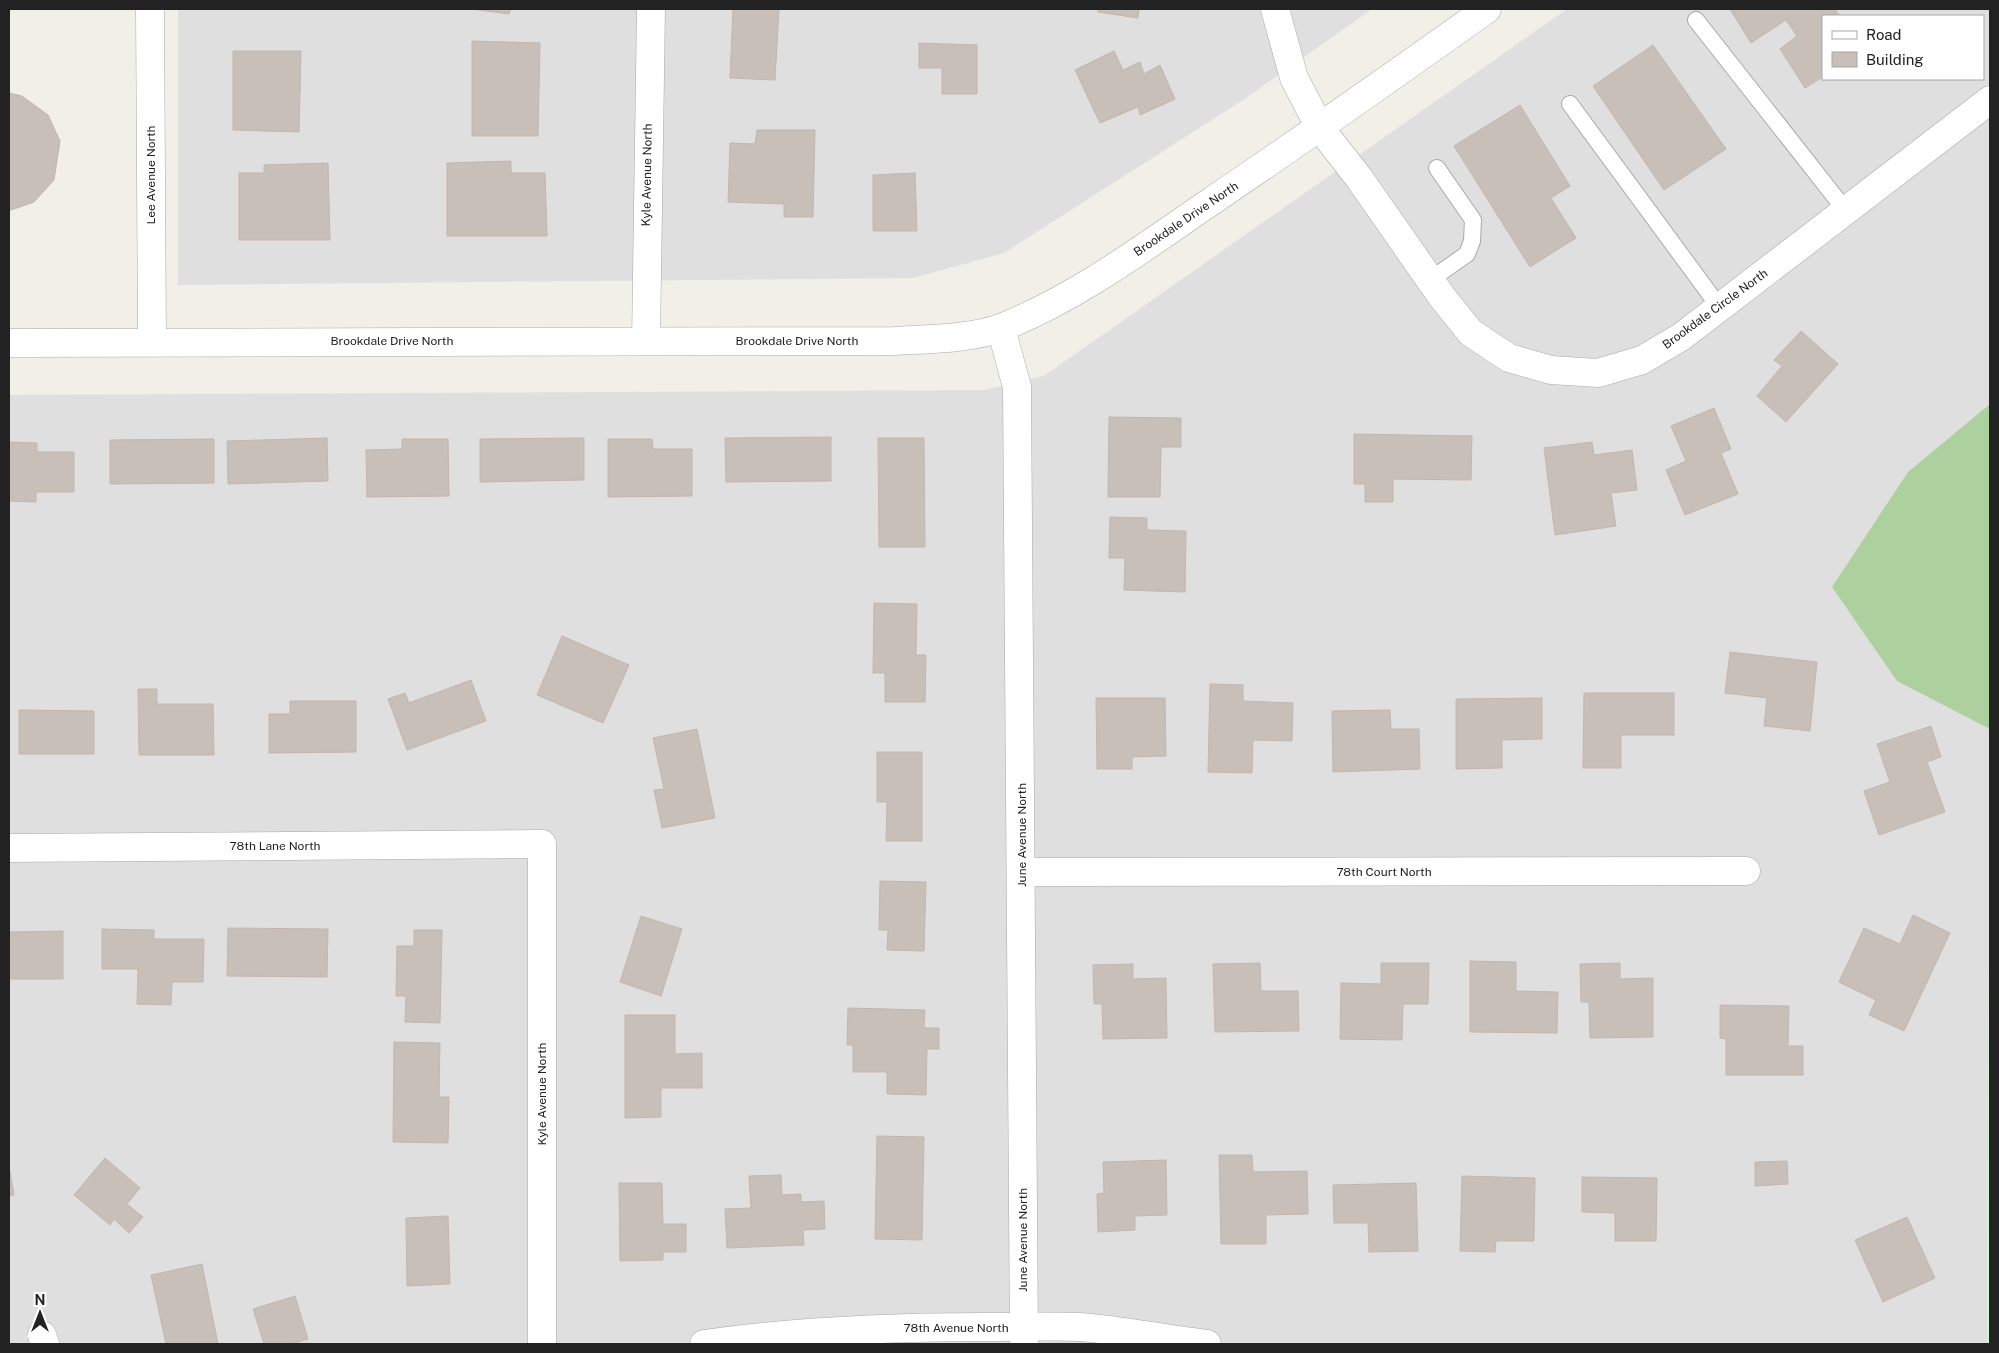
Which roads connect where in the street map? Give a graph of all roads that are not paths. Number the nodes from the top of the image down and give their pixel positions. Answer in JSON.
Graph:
{"nodes":[{"id":1,"x":150,"y":9,"type":"edge"},
{"id":2,"x":652,"y":9,"type":"edge"},
{"id":3,"x":1275,"y":9,"type":"edge"},
{"id":4,"x":1488,"y":9,"type":"edge"},
{"id":5,"x":1696,"y":20,"type":"dead end"},
{"id":6,"x":1990,"y":100,"type":"edge"},
{"id":7,"x":1570,"y":104,"type":"dead end"},
{"id":8,"x":1320,"y":128,"type":"junction"},
{"id":9,"x":1437,"y":168,"type":"dead end"},
{"id":10,"x":1846,"y":211,"type":"junction"},
{"id":11,"x":1430,"y":280,"type":"junction"},
{"id":12,"x":1720,"y":308,"type":"junction"},
{"id":13,"x":1001,"y":328,"type":"junction"},
{"id":14,"x":646,"y":341,"type":"junction"},
{"id":15,"x":152,"y":342,"type":"junction"},
{"id":16,"x":9,"y":343,"type":"edge"},
{"id":17,"x":542,"y":844,"type":"joint"},
{"id":18,"x":9,"y":848,"type":"edge"},
{"id":19,"x":1746,"y":871,"type":"dead end"},
{"id":20,"x":1022,"y":872,"type":"junction"},
{"id":21,"x":1024,"y":1336,"type":"edge"},
{"id":22,"x":542,"y":1344,"type":"edge"},
{"id":23,"x":704,"y":1344,"type":"edge"},
{"id":24,"x":1207,"y":1344,"type":"edge"}],
"edges":[{"from":1,"to":15,"type":"street","name":"Lee Avenue North"},
{"from":2,"to":14,"type":"street","name":"Kyle Avenue North"},
{"from":3,"to":8,"type":"street"},
{"from":4,"to":8,"type":"street","name":"Brookdale Drive North"},
{"from":5,"to":10,"type":"lane"},
{"from":6,"to":10,"type":"street","name":"Brookdale Circle North"},
{"from":7,"to":12,"type":"lane"},
{"from":8,"to":11,"type":"street","name":"Brookdale Circle North"},
{"from":8,"to":13,"type":"street","name":"Brookdale Drive North"},
{"from":9,"to":11,"type":"lane"},
{"from":10,"to":12,"type":"street","name":"Brookdale Circle North"},
{"from":11,"to":12,"type":"street","name":"Brookdale Circle North"},
{"from":13,"to":14,"type":"street","name":"Brookdale Drive North"},
{"from":13,"to":20,"type":"street","name":"June Avenue North"},
{"from":14,"to":15,"type":"street","name":"Brookdale Drive North"},
{"from":15,"to":16,"type":"street","name":"Brookdale Drive North"},
{"from":17,"to":18,"type":"street","name":"78th Lane North"},
{"from":17,"to":22,"type":"street","name":"Kyle Avenue North"},
{"from":19,"to":20,"type":"street","name":"78th Court North"},
{"from":20,"to":21,"type":"street","name":"June Avenue North"},
{"from":21,"to":23,"type":"street","name":"78th Avenue North"},
{"from":21,"to":24,"type":"street","name":"78th Avenue North"}]}
